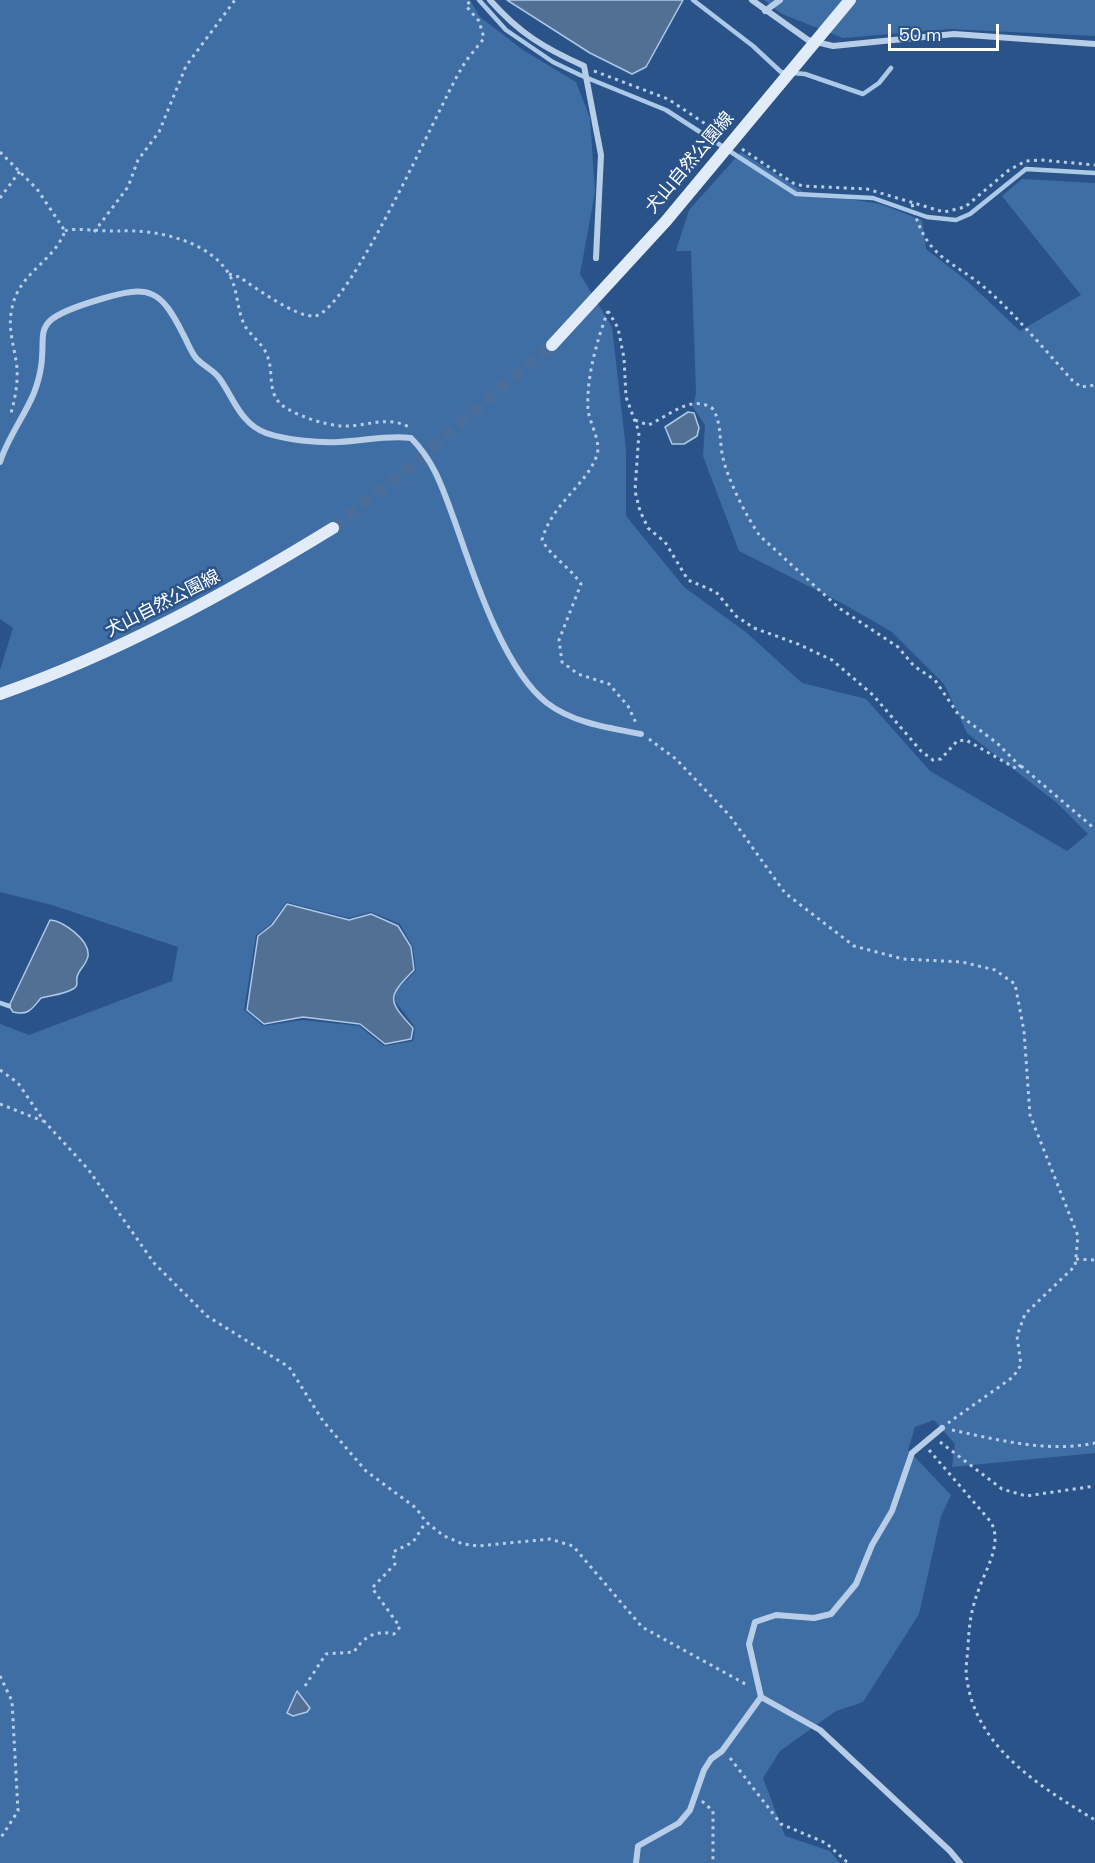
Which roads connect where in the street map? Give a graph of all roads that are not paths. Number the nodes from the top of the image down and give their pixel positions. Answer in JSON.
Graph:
{"nodes":[{"id":1,"x":490,"y":0,"type":"edge"},
{"id":2,"x":752,"y":0,"type":"edge"},
{"id":3,"x":780,"y":0,"type":"edge"},
{"id":4,"x":850,"y":0,"type":"edge"},
{"id":5,"x":765,"y":11,"type":"junction"},
{"id":6,"x":1095,"y":44,"type":"edge"},
{"id":7,"x":596,"y":258,"type":"dead end"},
{"id":8,"x":552,"y":345,"type":"tunnel mouth"},
{"id":9,"x":0,"y":462,"type":"edge"},
{"id":10,"x":333,"y":528,"type":"tunnel mouth"},
{"id":11,"x":0,"y":694,"type":"edge"},
{"id":12,"x":641,"y":734,"type":"road end"},
{"id":13,"x":942,"y":1428,"type":"road end"},
{"id":14,"x":761,"y":1697,"type":"junction"},
{"id":15,"x":636,"y":1863,"type":"edge"},
{"id":16,"x":960,"y":1863,"type":"edge"}],
"edges":[{"from":1,"to":7,"type":"street"},
{"from":2,"to":5,"type":"street"},
{"from":3,"to":5,"type":"street"},
{"from":4,"to":8,"type":"main road","name":"犬山自然公園線"},
{"from":5,"to":6,"type":"street"},
{"from":9,"to":12,"type":"street"},
{"from":10,"to":11,"type":"main road","name":"犬山自然公園線"},
{"from":13,"to":14,"type":"street"},
{"from":14,"to":15,"type":"street"},
{"from":14,"to":16,"type":"street"}]}
